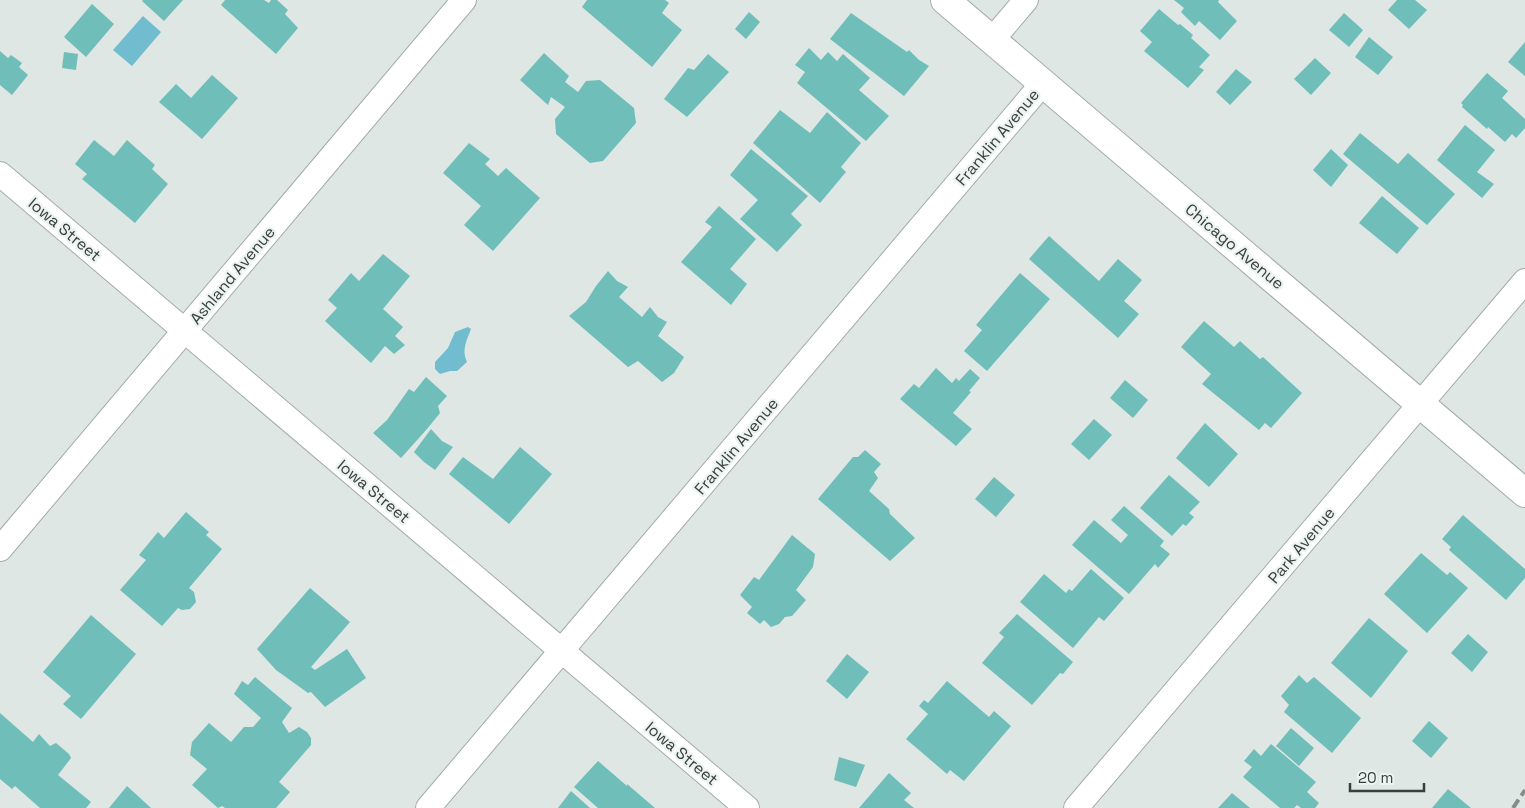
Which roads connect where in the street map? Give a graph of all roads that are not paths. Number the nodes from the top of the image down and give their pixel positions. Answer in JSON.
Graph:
{"nodes":[{"id":1,"x":464,"y":0,"type":"edge"},
{"id":2,"x":945,"y":0,"type":"edge"},
{"id":3,"x":1026,"y":0,"type":"edge"},
{"id":4,"x":992,"y":40,"type":"junction"},
{"id":5,"x":1043,"y":83,"type":"junction"},
{"id":6,"x":0,"y":174,"type":"edge"},
{"id":7,"x":1525,"y":281,"type":"edge"},
{"id":8,"x":185,"y":330,"type":"junction"},
{"id":9,"x":1420,"y":404,"type":"junction"},
{"id":10,"x":1525,"y":493,"type":"edge"},
{"id":11,"x":0,"y":549,"type":"edge"},
{"id":12,"x":562,"y":650,"type":"junction"},
{"id":13,"x":428,"y":808,"type":"edge"},
{"id":14,"x":747,"y":808,"type":"edge"},
{"id":15,"x":1076,"y":808,"type":"edge"}],
"edges":[{"from":1,"to":8,"type":"street","name":"Ashland Avenue"},
{"from":2,"to":4,"type":"main road","name":"Chicago Avenue"},
{"from":3,"to":4,"type":"street"},
{"from":4,"to":5,"type":"main road","name":"Chicago Avenue"},
{"from":5,"to":9,"type":"main road","name":"Chicago Avenue"},
{"from":5,"to":12,"type":"street","name":"Franklin Avenue"},
{"from":6,"to":8,"type":"street","name":"Iowa Street"},
{"from":7,"to":9,"type":"street","name":"Park Avenue"},
{"from":8,"to":11,"type":"street","name":"Ashland Avenue"},
{"from":8,"to":12,"type":"street","name":"Iowa Street"},
{"from":9,"to":10,"type":"main road","name":"Chicago Avenue"},
{"from":9,"to":15,"type":"street","name":"Park Avenue"},
{"from":12,"to":13,"type":"street","name":"Franklin Avenue"},
{"from":12,"to":14,"type":"street","name":"Iowa Street"}]}
